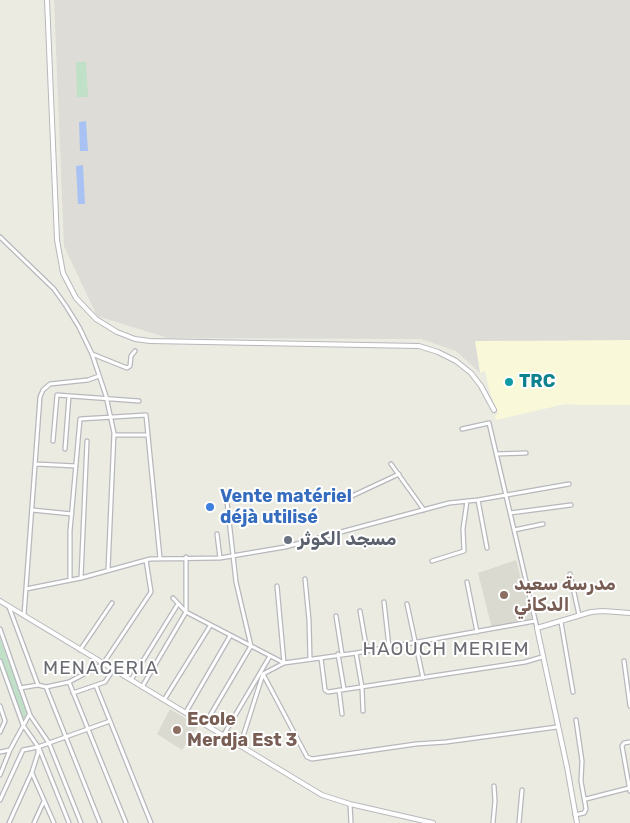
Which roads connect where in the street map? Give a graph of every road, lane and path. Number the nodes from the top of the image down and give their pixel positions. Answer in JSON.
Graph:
{"nodes":[{"id":1,"x":47,"y":0,"type":"edge"},
{"id":2,"x":0,"y":237,"type":"edge"},
{"id":3,"x":134,"y":351,"type":"dead end"},
{"id":4,"x":92,"y":354,"type":"junction"},
{"id":5,"x":98,"y":376,"type":"junction"},
{"id":6,"x":69,"y":396,"type":"junction"},
{"id":7,"x":107,"y":399,"type":"junction"},
{"id":8,"x":139,"y":401,"type":"dead end"},
{"id":9,"x":494,"y":410,"type":"dead end"},
{"id":10,"x":111,"y":418,"type":"junction"},
{"id":11,"x":462,"y":429,"type":"dead end"},
{"id":12,"x":147,"y":434,"type":"junction"},
{"id":13,"x":114,"y":435,"type":"junction"},
{"id":14,"x":53,"y":441,"type":"dead end"},
{"id":15,"x":87,"y":441,"type":"dead end"},
{"id":16,"x":65,"y":449,"type":"dead end"},
{"id":17,"x":526,"y":453,"type":"dead end"},
{"id":18,"x":496,"y":454,"type":"junction"},
{"id":19,"x":36,"y":464,"type":"junction"},
{"id":20,"x":391,"y":464,"type":"dead end"},
{"id":21,"x":76,"y":466,"type":"junction"},
{"id":22,"x":399,"y":474,"type":"junction"},
{"id":23,"x":569,"y":484,"type":"dead end"},
{"id":24,"x":226,"y":493,"type":"dead end"},
{"id":25,"x":352,"y":496,"type":"dead end"},
{"id":26,"x":506,"y":496,"type":"junction"},
{"id":27,"x":478,"y":500,"type":"junction"},
{"id":28,"x":467,"y":501,"type":"junction"},
{"id":29,"x":571,"y":505,"type":"dead end"},
{"id":30,"x":32,"y":510,"type":"junction"},
{"id":31,"x":424,"y":510,"type":"junction"},
{"id":32,"x":510,"y":513,"type":"junction"},
{"id":33,"x":72,"y":514,"type":"junction"},
{"id":34,"x":543,"y":524,"type":"dead end"},
{"id":35,"x":514,"y":530,"type":"junction"},
{"id":36,"x":217,"y":534,"type":"dead end"},
{"id":37,"x":487,"y":548,"type":"dead end"},
{"id":38,"x":233,"y":556,"type":"junction"},
{"id":39,"x":160,"y":558,"type":"junction"},
{"id":40,"x":186,"y":558,"type":"junction"},
{"id":41,"x":220,"y":558,"type":"junction"},
{"id":42,"x":146,"y":560,"type":"junction"},
{"id":43,"x":432,"y":561,"type":"dead end"},
{"id":44,"x":108,"y":570,"type":"junction"},
{"id":45,"x":570,"y":574,"type":"dead end"},
{"id":46,"x":81,"y":578,"type":"junction"},
{"id":47,"x":70,"y":580,"type":"junction"},
{"id":48,"x":305,"y":580,"type":"dead end"},
{"id":49,"x":467,"y":582,"type":"dead end"},
{"id":50,"x":277,"y":586,"type":"dead end"},
{"id":51,"x":26,"y":589,"type":"junction"},
{"id":52,"x":173,"y":598,"type":"dead end"},
{"id":53,"x":0,"y":600,"type":"edge"},
{"id":54,"x":384,"y":602,"type":"dead end"},
{"id":55,"x":112,"y":603,"type":"dead end"},
{"id":56,"x":178,"y":604,"type":"junction"},
{"id":57,"x":407,"y":604,"type":"dead end"},
{"id":58,"x":10,"y":607,"type":"junction"},
{"id":59,"x":360,"y":611,"type":"dead end"},
{"id":60,"x":186,"y":612,"type":"junction"},
{"id":61,"x":630,"y":613,"type":"edge"},
{"id":62,"x":579,"y":615,"type":"junction"},
{"id":63,"x":24,"y":616,"type":"junction"},
{"id":64,"x":336,"y":616,"type":"dead end"},
{"id":65,"x":534,"y":621,"type":"junction"},
{"id":66,"x":561,"y":622,"type":"junction"},
{"id":67,"x":210,"y":626,"type":"junction"},
{"id":68,"x":537,"y":628,"type":"junction"},
{"id":69,"x":0,"y":629,"type":"edge"},
{"id":70,"x":478,"y":632,"type":"junction"},
{"id":71,"x":230,"y":636,"type":"junction"},
{"id":72,"x":414,"y":643,"type":"junction"},
{"id":73,"x":251,"y":646,"type":"junction"},
{"id":74,"x":389,"y":647,"type":"junction"},
{"id":75,"x":80,"y":650,"type":"junction"},
{"id":76,"x":367,"y":650,"type":"junction"},
{"id":77,"x":356,"y":653,"type":"junction"},
{"id":78,"x":340,"y":654,"type":"junction"},
{"id":79,"x":270,"y":656,"type":"junction"},
{"id":80,"x":542,"y":657,"type":"junction"},
{"id":81,"x":322,"y":658,"type":"junction"},
{"id":82,"x":310,"y":659,"type":"junction"},
{"id":83,"x":0,"y":661,"type":"edge"},
{"id":84,"x":624,"y":661,"type":"dead end"},
{"id":85,"x":284,"y":663,"type":"junction"},
{"id":86,"x":103,"y":664,"type":"junction"},
{"id":87,"x":112,"y":670,"type":"junction"},
{"id":88,"x":263,"y":674,"type":"junction"},
{"id":89,"x":423,"y":678,"type":"junction"},
{"id":90,"x":131,"y":680,"type":"junction"},
{"id":91,"x":69,"y":682,"type":"junction"},
{"id":92,"x":38,"y":685,"type":"junction"},
{"id":93,"x":96,"y":686,"type":"junction"},
{"id":94,"x":46,"y":687,"type":"junction"},
{"id":95,"x":142,"y":687,"type":"junction"},
{"id":96,"x":362,"y":687,"type":"junction"},
{"id":97,"x":20,"y":688,"type":"junction"},
{"id":98,"x":344,"y":689,"type":"junction"},
{"id":99,"x":340,"y":690,"type":"junction"},
{"id":100,"x":573,"y":692,"type":"dead end"},
{"id":101,"x":73,"y":693,"type":"junction"},
{"id":102,"x":164,"y":700,"type":"junction"},
{"id":103,"x":0,"y":706,"type":"edge"},
{"id":104,"x":630,"y":706,"type":"edge"},
{"id":105,"x":363,"y":711,"type":"dead end"},
{"id":106,"x":186,"y":712,"type":"junction"},
{"id":107,"x":342,"y":714,"type":"dead end"},
{"id":108,"x":30,"y":715,"type":"junction"},
{"id":109,"x":576,"y":720,"type":"dead end"},
{"id":110,"x":110,"y":721,"type":"junction"},
{"id":111,"x":205,"y":724,"type":"junction"},
{"id":112,"x":22,"y":725,"type":"junction"},
{"id":113,"x":557,"y":727,"type":"junction"},
{"id":114,"x":89,"y":729,"type":"junction"},
{"id":115,"x":0,"y":732,"type":"edge"},
{"id":116,"x":223,"y":736,"type":"junction"},
{"id":117,"x":65,"y":738,"type":"junction"},
{"id":118,"x":630,"y":742,"type":"edge"},
{"id":119,"x":49,"y":743,"type":"junction"},
{"id":120,"x":240,"y":746,"type":"junction"},
{"id":121,"x":38,"y":747,"type":"junction"},
{"id":122,"x":10,"y":750,"type":"junction"},
{"id":123,"x":0,"y":752,"type":"edge"},
{"id":124,"x":32,"y":772,"type":"junction"},
{"id":125,"x":0,"y":775,"type":"edge"},
{"id":126,"x":494,"y":786,"type":"dead end"},
{"id":127,"x":630,"y":789,"type":"edge"},
{"id":128,"x":522,"y":790,"type":"dead end"},
{"id":129,"x":586,"y":799,"type":"junction"},
{"id":130,"x":0,"y":800,"type":"edge"},
{"id":131,"x":44,"y":800,"type":"junction"},
{"id":132,"x":350,"y":804,"type":"junction"},
{"id":133,"x":575,"y":815,"type":"junction"},
{"id":134,"x":9,"y":823,"type":"edge"},
{"id":135,"x":34,"y":823,"type":"edge"},
{"id":136,"x":54,"y":823,"type":"edge"},
{"id":137,"x":69,"y":823,"type":"edge"},
{"id":138,"x":81,"y":823,"type":"edge"},
{"id":139,"x":100,"y":823,"type":"edge"},
{"id":140,"x":126,"y":823,"type":"edge"},
{"id":141,"x":151,"y":823,"type":"edge"},
{"id":142,"x":351,"y":823,"type":"edge"},
{"id":143,"x":433,"y":823,"type":"edge"},
{"id":144,"x":493,"y":823,"type":"edge"},
{"id":145,"x":520,"y":823,"type":"edge"},
{"id":146,"x":577,"y":823,"type":"edge"}],
"edges":[{"from":1,"to":9,"type":"street"},
{"from":2,"to":4,"type":"street"},
{"from":3,"to":4,"type":"street"},
{"from":4,"to":5,"type":"street"},
{"from":5,"to":7,"type":"street"},
{"from":5,"to":19,"type":"street"},
{"from":6,"to":7,"type":"street"},
{"from":6,"to":14,"type":"street"},
{"from":6,"to":16,"type":"street"},
{"from":7,"to":8,"type":"street"},
{"from":7,"to":10,"type":"street"},
{"from":10,"to":12,"type":"street"},
{"from":10,"to":13,"type":"street"},
{"from":10,"to":21,"type":"street"},
{"from":11,"to":18,"type":"street"},
{"from":12,"to":13,"type":"street"},
{"from":12,"to":39,"type":"street"},
{"from":13,"to":44,"type":"street"},
{"from":15,"to":46,"type":"street"},
{"from":17,"to":18,"type":"street"},
{"from":18,"to":26,"type":"street"},
{"from":19,"to":21,"type":"street"},
{"from":19,"to":30,"type":"street"},
{"from":20,"to":22,"type":"street"},
{"from":21,"to":33,"type":"street"},
{"from":22,"to":25,"type":"street"},
{"from":22,"to":31,"type":"street"},
{"from":23,"to":26,"type":"street"},
{"from":24,"to":38,"type":"street"},
{"from":26,"to":27,"type":"street"},
{"from":26,"to":32,"type":"street"},
{"from":27,"to":28,"type":"street"},
{"from":27,"to":37,"type":"street"},
{"from":28,"to":31,"type":"street"},
{"from":28,"to":43,"type":"street"},
{"from":29,"to":32,"type":"street"},
{"from":30,"to":33,"type":"street"},
{"from":30,"to":51,"type":"street"},
{"from":31,"to":38,"type":"street"},
{"from":32,"to":35,"type":"street"},
{"from":33,"to":47,"type":"street"},
{"from":34,"to":35,"type":"street"},
{"from":35,"to":65,"type":"street"},
{"from":36,"to":41,"type":"street"},
{"from":38,"to":41,"type":"street"},
{"from":38,"to":73,"type":"street"},
{"from":39,"to":40,"type":"street"},
{"from":39,"to":42,"type":"street"},
{"from":40,"to":41,"type":"street"},
{"from":40,"to":60,"type":"street"},
{"from":42,"to":44,"type":"street"},
{"from":42,"to":86,"type":"street"},
{"from":44,"to":46,"type":"street"},
{"from":45,"to":62,"type":"street"},
{"from":46,"to":47,"type":"street"},
{"from":47,"to":51,"type":"street"},
{"from":48,"to":82,"type":"street"},
{"from":49,"to":70,"type":"street"},
{"from":50,"to":85,"type":"street"},
{"from":51,"to":63,"type":"street"},
{"from":52,"to":56,"type":"street"},
{"from":53,"to":58,"type":"street"},
{"from":54,"to":74,"type":"street"},
{"from":55,"to":75,"type":"street"},
{"from":56,"to":60,"type":"street"},
{"from":56,"to":90,"type":"street"},
{"from":57,"to":72,"type":"street"},
{"from":58,"to":63,"type":"street"},
{"from":58,"to":92,"type":"street"},
{"from":59,"to":76,"type":"street"},
{"from":60,"to":67,"type":"street"},
{"from":60,"to":95,"type":"street"},
{"from":61,"to":62,"type":"street"},
{"from":62,"to":66,"type":"street"},
{"from":63,"to":75,"type":"street"},
{"from":64,"to":78,"type":"street"},
{"from":65,"to":68,"type":"street"},
{"from":65,"to":70,"type":"street"},
{"from":66,"to":68,"type":"street"},
{"from":66,"to":100,"type":"street"},
{"from":67,"to":71,"type":"street"},
{"from":67,"to":102,"type":"street"},
{"from":68,"to":80,"type":"street"},
{"from":69,"to":97,"type":"street"},
{"from":70,"to":72,"type":"street"},
{"from":71,"to":73,"type":"street"},
{"from":71,"to":106,"type":"street"},
{"from":72,"to":74,"type":"street"},
{"from":72,"to":89,"type":"street"},
{"from":73,"to":79,"type":"street"},
{"from":73,"to":111,"type":"street"},
{"from":74,"to":76,"type":"street"},
{"from":75,"to":86,"type":"street"},
{"from":76,"to":77,"type":"street"},
{"from":77,"to":78,"type":"street"},
{"from":77,"to":96,"type":"street"},
{"from":78,"to":81,"type":"street"},
{"from":78,"to":98,"type":"street"},
{"from":79,"to":85,"type":"street"},
{"from":79,"to":116,"type":"street"},
{"from":80,"to":89,"type":"street"},
{"from":80,"to":113,"type":"street"},
{"from":81,"to":82,"type":"street"},
{"from":81,"to":99,"type":"street"},
{"from":82,"to":85,"type":"street"},
{"from":83,"to":112,"type":"street"},
{"from":84,"to":104,"type":"street"},
{"from":85,"to":88,"type":"street"},
{"from":86,"to":87,"type":"street"},
{"from":86,"to":91,"type":"street"},
{"from":87,"to":90,"type":"street"},
{"from":87,"to":93,"type":"street"},
{"from":88,"to":113,"type":"street"},
{"from":88,"to":120,"type":"street"},
{"from":89,"to":96,"type":"street"},
{"from":90,"to":95,"type":"street"},
{"from":91,"to":94,"type":"street"},
{"from":91,"to":101,"type":"street"},
{"from":92,"to":94,"type":"street"},
{"from":92,"to":97,"type":"street"},
{"from":93,"to":101,"type":"street"},
{"from":93,"to":110,"type":"street"},
{"from":94,"to":117,"type":"street"},
{"from":95,"to":102,"type":"street"},
{"from":96,"to":98,"type":"street"},
{"from":96,"to":105,"type":"street"},
{"from":97,"to":108,"type":"street"},
{"from":98,"to":99,"type":"street"},
{"from":99,"to":107,"type":"street"},
{"from":101,"to":114,"type":"street"},
{"from":102,"to":106,"type":"street"},
{"from":103,"to":115,"type":"street"},
{"from":106,"to":111,"type":"street"},
{"from":108,"to":112,"type":"street"},
{"from":108,"to":119,"type":"street"},
{"from":109,"to":129,"type":"street"},
{"from":110,"to":114,"type":"street"},
{"from":110,"to":141,"type":"street"},
{"from":111,"to":116,"type":"street"},
{"from":112,"to":121,"type":"street"},
{"from":112,"to":122,"type":"street"},
{"from":113,"to":133,"type":"street"},
{"from":114,"to":117,"type":"street"},
{"from":114,"to":140,"type":"street"},
{"from":116,"to":120,"type":"street"},
{"from":117,"to":119,"type":"street"},
{"from":117,"to":139,"type":"street"},
{"from":118,"to":127,"type":"street"},
{"from":119,"to":121,"type":"street"},
{"from":119,"to":138,"type":"street"},
{"from":120,"to":132,"type":"street"},
{"from":121,"to":124,"type":"street"},
{"from":121,"to":130,"type":"street"},
{"from":121,"to":137,"type":"street"},
{"from":122,"to":123,"type":"street"},
{"from":122,"to":125,"type":"street"},
{"from":124,"to":131,"type":"street"},
{"from":124,"to":134,"type":"street"},
{"from":126,"to":144,"type":"street"},
{"from":127,"to":129,"type":"street"},
{"from":128,"to":145,"type":"street"},
{"from":129,"to":133,"type":"street"},
{"from":131,"to":135,"type":"street"},
{"from":131,"to":136,"type":"street"},
{"from":132,"to":142,"type":"street"},
{"from":132,"to":143,"type":"street"},
{"from":133,"to":146,"type":"street"}]}
